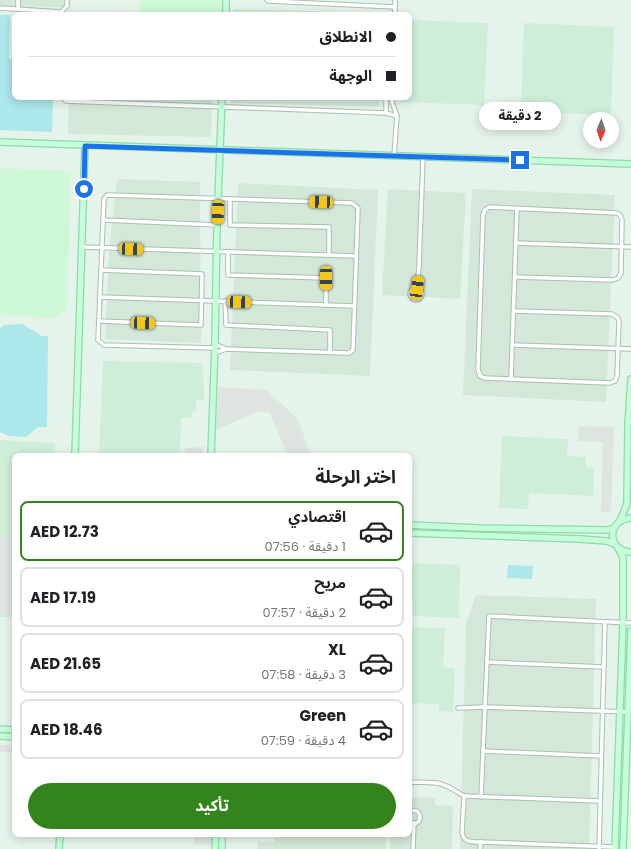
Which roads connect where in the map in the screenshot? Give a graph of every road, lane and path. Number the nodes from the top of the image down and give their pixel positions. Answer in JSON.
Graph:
{"nodes":[{"id":1,"x":18,"y":0,"type":"edge"},
{"id":2,"x":67,"y":0,"type":"edge"},
{"id":3,"x":226,"y":0,"type":"edge"},
{"id":4,"x":267,"y":0,"type":"edge"},
{"id":5,"x":395,"y":0,"type":"edge"},
{"id":6,"x":395,"y":7,"type":"junction"},
{"id":7,"x":0,"y":8,"type":"edge"},
{"id":8,"x":18,"y":9,"type":"junction"},
{"id":9,"x":226,"y":12,"type":"edge"},
{"id":10,"x":395,"y":12,"type":"edge"},
{"id":11,"x":65,"y":100,"type":"edge"},
{"id":12,"x":222,"y":100,"type":"edge"},
{"id":13,"x":386,"y":100,"type":"edge"},
{"id":14,"x":392,"y":100,"type":"edge"},
{"id":15,"x":222,"y":107,"type":"junction"},
{"id":16,"x":386,"y":113,"type":"junction"},
{"id":17,"x":396,"y":116,"type":"junction"},
{"id":18,"x":0,"y":142,"type":"edge"},
{"id":19,"x":85,"y":146,"type":"junction"},
{"id":20,"x":221,"y":150,"type":"junction"},
{"id":21,"x":394,"y":156,"type":"junction"},
{"id":22,"x":423,"y":157,"type":"junction"},
{"id":23,"x":631,"y":164,"type":"edge"},
{"id":24,"x":218,"y":199,"type":"junction"},
{"id":25,"x":230,"y":199,"type":"junction"},
{"id":26,"x":517,"y":208,"type":"junction"},
{"id":27,"x":103,"y":220,"type":"junction"},
{"id":28,"x":217,"y":225,"type":"junction"},
{"id":29,"x":516,"y":243,"type":"junction"},
{"id":30,"x":621,"y":246,"type":"junction"},
{"id":31,"x":631,"y":247,"type":"edge"},
{"id":32,"x":82,"y":248,"type":"junction"},
{"id":33,"x":102,"y":248,"type":"junction"},
{"id":34,"x":217,"y":252,"type":"junction"},
{"id":35,"x":228,"y":252,"type":"junction"},
{"id":36,"x":329,"y":255,"type":"junction"},
{"id":37,"x":356,"y":256,"type":"junction"},
{"id":38,"x":101,"y":270,"type":"junction"},
{"id":39,"x":515,"y":277,"type":"junction"},
{"id":40,"x":417,"y":288,"type":"dead end"},
{"id":41,"x":100,"y":297,"type":"junction"},
{"id":42,"x":202,"y":300,"type":"junction"},
{"id":43,"x":216,"y":301,"type":"junction"},
{"id":44,"x":225,"y":301,"type":"junction"},
{"id":45,"x":326,"y":305,"type":"junction"},
{"id":46,"x":354,"y":306,"type":"junction"},
{"id":47,"x":514,"y":311,"type":"junction"},
{"id":48,"x":99,"y":321,"type":"junction"},
{"id":49,"x":513,"y":345,"type":"junction"},
{"id":50,"x":215,"y":348,"type":"junction"},
{"id":51,"x":226,"y":349,"type":"junction"},
{"id":52,"x":618,"y":349,"type":"junction"},
{"id":53,"x":631,"y":349,"type":"edge"},
{"id":54,"x":330,"y":352,"type":"junction"},
{"id":55,"x":511,"y":379,"type":"junction"},
{"id":56,"x":631,"y":379,"type":"edge"},
{"id":57,"x":75,"y":453,"type":"edge"},
{"id":58,"x":211,"y":453,"type":"edge"},
{"id":59,"x":631,"y":518,"type":"edge"},
{"id":60,"x":620,"y":521,"type":"junction"},
{"id":61,"x":412,"y":524,"type":"edge"},
{"id":62,"x":614,"y":528,"type":"junction"},
{"id":63,"x":412,"y":533,"type":"edge"},
{"id":64,"x":617,"y":546,"type":"junction"},
{"id":65,"x":631,"y":552,"type":"edge"},
{"id":66,"x":605,"y":622,"type":"junction"},
{"id":67,"x":623,"y":623,"type":"junction"},
{"id":68,"x":631,"y":623,"type":"edge"},
{"id":69,"x":631,"y":631,"type":"edge"},
{"id":70,"x":487,"y":662,"type":"junction"},
{"id":71,"x":604,"y":667,"type":"junction"},
{"id":72,"x":485,"y":707,"type":"junction"},
{"id":73,"x":458,"y":708,"type":"dead end"},
{"id":74,"x":603,"y":711,"type":"junction"},
{"id":75,"x":620,"y":712,"type":"junction"},
{"id":76,"x":628,"y":712,"type":"junction"},
{"id":77,"x":0,"y":729,"type":"edge"},
{"id":78,"x":12,"y":730,"type":"edge"},
{"id":79,"x":0,"y":736,"type":"edge"},
{"id":80,"x":12,"y":736,"type":"edge"},
{"id":81,"x":483,"y":751,"type":"junction"},
{"id":82,"x":601,"y":756,"type":"junction"},
{"id":83,"x":412,"y":782,"type":"edge"},
{"id":84,"x":464,"y":796,"type":"junction"},
{"id":85,"x":481,"y":797,"type":"junction"},
{"id":86,"x":600,"y":801,"type":"junction"},
{"id":87,"x":412,"y":811,"type":"edge"},
{"id":88,"x":414,"y":823,"type":"joint"},
{"id":89,"x":60,"y":837,"type":"edge"},
{"id":90,"x":216,"y":837,"type":"edge"},
{"id":91,"x":222,"y":837,"type":"edge"},
{"id":92,"x":480,"y":842,"type":"junction"},
{"id":93,"x":599,"y":848,"type":"edge"},
{"id":94,"x":615,"y":848,"type":"edge"},
{"id":95,"x":59,"y":849,"type":"edge"},
{"id":96,"x":216,"y":849,"type":"edge"},
{"id":97,"x":222,"y":849,"type":"edge"},
{"id":98,"x":413,"y":849,"type":"edge"},
{"id":99,"x":480,"y":849,"type":"edge"},
{"id":100,"x":623,"y":849,"type":"edge"}],
"edges":[{"from":1,"to":8,"type":"street"},
{"from":2,"to":8,"type":"street"},
{"from":3,"to":9,"type":"street"},
{"from":4,"to":6,"type":"street"},
{"from":5,"to":6,"type":"street"},
{"from":6,"to":10,"type":"street"},
{"from":7,"to":8,"type":"street"},
{"from":11,"to":15,"type":"street"},
{"from":12,"to":15,"type":"street"},
{"from":13,"to":16,"type":"street"},
{"from":14,"to":17,"type":"street"},
{"from":15,"to":16,"type":"street"},
{"from":15,"to":20,"type":"street"},
{"from":16,"to":17,"type":"street"},
{"from":17,"to":21,"type":"street"},
{"from":18,"to":19,"type":"street"},
{"from":19,"to":20,"type":"street"},
{"from":19,"to":32,"type":"street"},
{"from":20,"to":21,"type":"street"},
{"from":20,"to":24,"type":"street"},
{"from":21,"to":22,"type":"street"},
{"from":22,"to":23,"type":"street"},
{"from":22,"to":40,"type":"street"},
{"from":24,"to":25,"type":"street"},
{"from":24,"to":27,"type":"street"},
{"from":24,"to":28,"type":"street"},
{"from":25,"to":36,"type":"street"},
{"from":25,"to":37,"type":"street"},
{"from":26,"to":29,"type":"street"},
{"from":26,"to":30,"type":"street"},
{"from":26,"to":55,"type":"street"},
{"from":27,"to":28,"type":"street"},
{"from":27,"to":33,"type":"street"},
{"from":28,"to":34,"type":"street"},
{"from":29,"to":30,"type":"street"},
{"from":29,"to":39,"type":"street"},
{"from":30,"to":31,"type":"street"},
{"from":30,"to":39,"type":"street"},
{"from":32,"to":33,"type":"street"},
{"from":32,"to":57,"type":"street"},
{"from":33,"to":34,"type":"street"},
{"from":33,"to":38,"type":"street"},
{"from":34,"to":35,"type":"street"},
{"from":34,"to":43,"type":"street"},
{"from":35,"to":36,"type":"street"},
{"from":35,"to":45,"type":"street"},
{"from":36,"to":37,"type":"street"},
{"from":37,"to":46,"type":"street"},
{"from":38,"to":41,"type":"street"},
{"from":38,"to":42,"type":"street"},
{"from":39,"to":47,"type":"street"},
{"from":41,"to":42,"type":"street"},
{"from":41,"to":48,"type":"street"},
{"from":42,"to":43,"type":"street"},
{"from":42,"to":48,"type":"street"},
{"from":43,"to":44,"type":"street"},
{"from":43,"to":50,"type":"street"},
{"from":44,"to":45,"type":"street"},
{"from":44,"to":54,"type":"street"},
{"from":45,"to":46,"type":"street"},
{"from":46,"to":54,"type":"street"},
{"from":47,"to":49,"type":"street"},
{"from":47,"to":52,"type":"street"},
{"from":48,"to":50,"type":"street"},
{"from":49,"to":52,"type":"street"},
{"from":49,"to":55,"type":"street"},
{"from":50,"to":51,"type":"street"},
{"from":50,"to":51,"type":"street"},
{"from":50,"to":58,"type":"street"},
{"from":51,"to":54,"type":"street"},
{"from":52,"to":53,"type":"street"},
{"from":52,"to":55,"type":"street"},
{"from":56,"to":60,"type":"street"},
{"from":59,"to":60,"type":"street"},
{"from":60,"to":62,"type":"street"},
{"from":61,"to":62,"type":"street"},
{"from":62,"to":64,"type":"street"},
{"from":63,"to":64,"type":"street"},
{"from":64,"to":65,"type":"street"},
{"from":64,"to":67,"type":"street"},
{"from":66,"to":67,"type":"street"},
{"from":66,"to":70,"type":"street"},
{"from":66,"to":71,"type":"street"},
{"from":67,"to":68,"type":"street"},
{"from":67,"to":75,"type":"street"},
{"from":69,"to":76,"type":"street"},
{"from":70,"to":71,"type":"street"},
{"from":70,"to":72,"type":"street"},
{"from":71,"to":74,"type":"street"},
{"from":72,"to":73,"type":"street"},
{"from":72,"to":74,"type":"street"},
{"from":72,"to":81,"type":"street"},
{"from":74,"to":75,"type":"street"},
{"from":74,"to":82,"type":"street"},
{"from":75,"to":76,"type":"street"},
{"from":75,"to":94,"type":"street"},
{"from":76,"to":100,"type":"street"},
{"from":77,"to":78,"type":"street"},
{"from":79,"to":80,"type":"street"},
{"from":81,"to":82,"type":"street"},
{"from":81,"to":85,"type":"street"},
{"from":82,"to":86,"type":"street"},
{"from":83,"to":84,"type":"street"},
{"from":84,"to":85,"type":"street"},
{"from":84,"to":92,"type":"street"},
{"from":85,"to":86,"type":"street"},
{"from":86,"to":93,"type":"street"},
{"from":87,"to":88,"type":"street"},
{"from":88,"to":98,"type":"street"},
{"from":89,"to":95,"type":"street"},
{"from":90,"to":96,"type":"street"},
{"from":91,"to":97,"type":"street"},
{"from":92,"to":93,"type":"street"},
{"from":92,"to":99,"type":"street"},
{"from":93,"to":94,"type":"street"}]}
